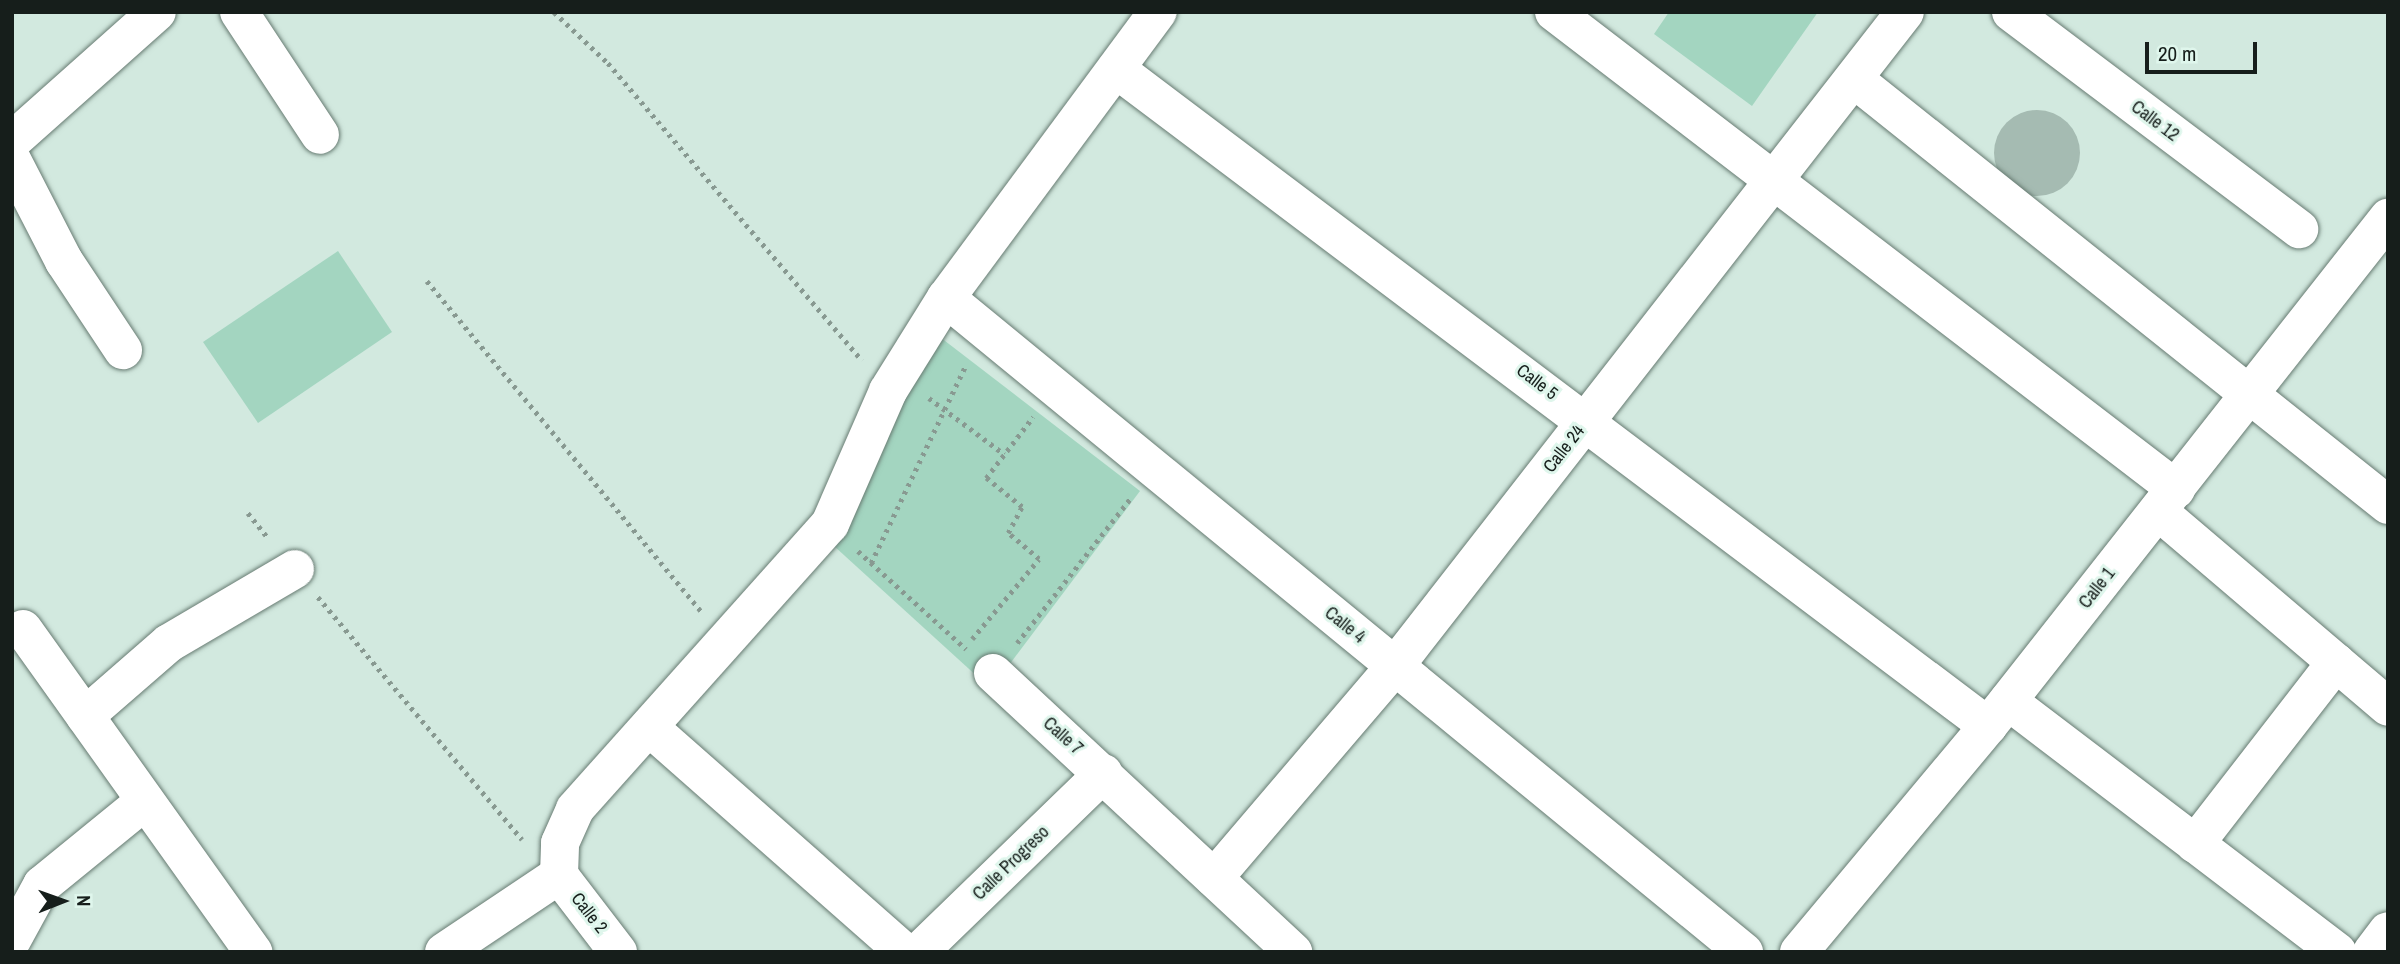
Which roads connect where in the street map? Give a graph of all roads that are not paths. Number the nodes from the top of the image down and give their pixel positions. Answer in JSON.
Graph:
{"nodes":[{"id":1,"x":157,"y":12,"type":"edge"},
{"id":2,"x":239,"y":12,"type":"edge"},
{"id":3,"x":1158,"y":12,"type":"edge"},
{"id":4,"x":1554,"y":12,"type":"edge"},
{"id":5,"x":1905,"y":12,"type":"edge"},
{"id":6,"x":2011,"y":12,"type":"edge"},
{"id":7,"x":1116,"y":69,"type":"junction"},
{"id":8,"x":1854,"y":79,"type":"junction"},
{"id":9,"x":320,"y":135,"type":"dead end"},
{"id":10,"x":12,"y":141,"type":"edge"},
{"id":11,"x":12,"y":160,"type":"edge"},
{"id":12,"x":1777,"y":183,"type":"junction"},
{"id":13,"x":2388,"y":218,"type":"edge"},
{"id":14,"x":2299,"y":229,"type":"dead end"},
{"id":15,"x":946,"y":298,"type":"junction"},
{"id":16,"x":123,"y":350,"type":"dead end"},
{"id":17,"x":2250,"y":395,"type":"junction"},
{"id":18,"x":1588,"y":419,"type":"junction"},
{"id":19,"x":2167,"y":500,"type":"junction"},
{"id":20,"x":2388,"y":505,"type":"edge"},
{"id":21,"x":295,"y":569,"type":"road end"},
{"id":22,"x":23,"y":629,"type":"dead end"},
{"id":23,"x":2336,"y":662,"type":"junction"},
{"id":24,"x":1395,"y":666,"type":"junction"},
{"id":25,"x":993,"y":674,"type":"road end"},
{"id":26,"x":2388,"y":707,"type":"edge"},
{"id":27,"x":1998,"y":713,"type":"junction"},
{"id":28,"x":85,"y":716,"type":"junction"},
{"id":29,"x":649,"y":727,"type":"junction"},
{"id":30,"x":1104,"y":773,"type":"junction"},
{"id":31,"x":145,"y":801,"type":"junction"},
{"id":32,"x":2195,"y":844,"type":"junction"},
{"id":33,"x":559,"y":875,"type":"junction"},
{"id":34,"x":1214,"y":878,"type":"junction"},
{"id":35,"x":2388,"y":931,"type":"edge"},
{"id":36,"x":12,"y":940,"type":"edge"},
{"id":37,"x":253,"y":952,"type":"edge"},
{"id":38,"x":444,"y":952,"type":"edge"},
{"id":39,"x":618,"y":952,"type":"edge"},
{"id":40,"x":904,"y":952,"type":"edge"},
{"id":41,"x":919,"y":952,"type":"edge"},
{"id":42,"x":1293,"y":952,"type":"edge"},
{"id":43,"x":1744,"y":952,"type":"edge"},
{"id":44,"x":1799,"y":952,"type":"edge"},
{"id":45,"x":2337,"y":952,"type":"edge"},
{"id":46,"x":2372,"y":952,"type":"edge"}],
"edges":[{"from":1,"to":10,"type":"street"},
{"from":2,"to":9,"type":"street"},
{"from":3,"to":7,"type":"street"},
{"from":4,"to":12,"type":"street"},
{"from":5,"to":8,"type":"street","name":"Calle 24"},
{"from":6,"to":14,"type":"street","name":"Calle 12"},
{"from":7,"to":15,"type":"street"},
{"from":7,"to":18,"type":"street","name":"Calle 5"},
{"from":8,"to":12,"type":"street","name":"Calle 24"},
{"from":8,"to":17,"type":"street"},
{"from":11,"to":16,"type":"street"},
{"from":12,"to":18,"type":"street","name":"Calle 24"},
{"from":12,"to":19,"type":"street"},
{"from":13,"to":17,"type":"street","name":"Calle 1"},
{"from":15,"to":24,"type":"street","name":"Calle 4"},
{"from":15,"to":29,"type":"street"},
{"from":17,"to":19,"type":"street","name":"Calle 1"},
{"from":17,"to":20,"type":"street"},
{"from":18,"to":24,"type":"street","name":"Calle 24"},
{"from":18,"to":27,"type":"street","name":"Calle 5"},
{"from":19,"to":23,"type":"street"},
{"from":19,"to":27,"type":"street","name":"Calle 1"},
{"from":21,"to":28,"type":"street"},
{"from":22,"to":28,"type":"street"},
{"from":23,"to":26,"type":"street"},
{"from":23,"to":32,"type":"street"},
{"from":24,"to":34,"type":"street","name":"Calle 24"},
{"from":24,"to":43,"type":"street","name":"Calle 4"},
{"from":25,"to":30,"type":"street","name":"Calle 7"},
{"from":27,"to":32,"type":"street","name":"Calle 5"},
{"from":27,"to":44,"type":"street","name":"Calle 1"},
{"from":28,"to":31,"type":"street"},
{"from":29,"to":33,"type":"street"},
{"from":29,"to":40,"type":"street"},
{"from":30,"to":34,"type":"street","name":"Calle 7"},
{"from":30,"to":41,"type":"street","name":"Calle Progreso"},
{"from":31,"to":36,"type":"street"},
{"from":31,"to":37,"type":"street"},
{"from":32,"to":45,"type":"street","name":"Calle 5"},
{"from":33,"to":38,"type":"street"},
{"from":33,"to":39,"type":"street","name":"Calle 2"},
{"from":34,"to":42,"type":"street","name":"Calle 7"},
{"from":35,"to":46,"type":"street"}]}
